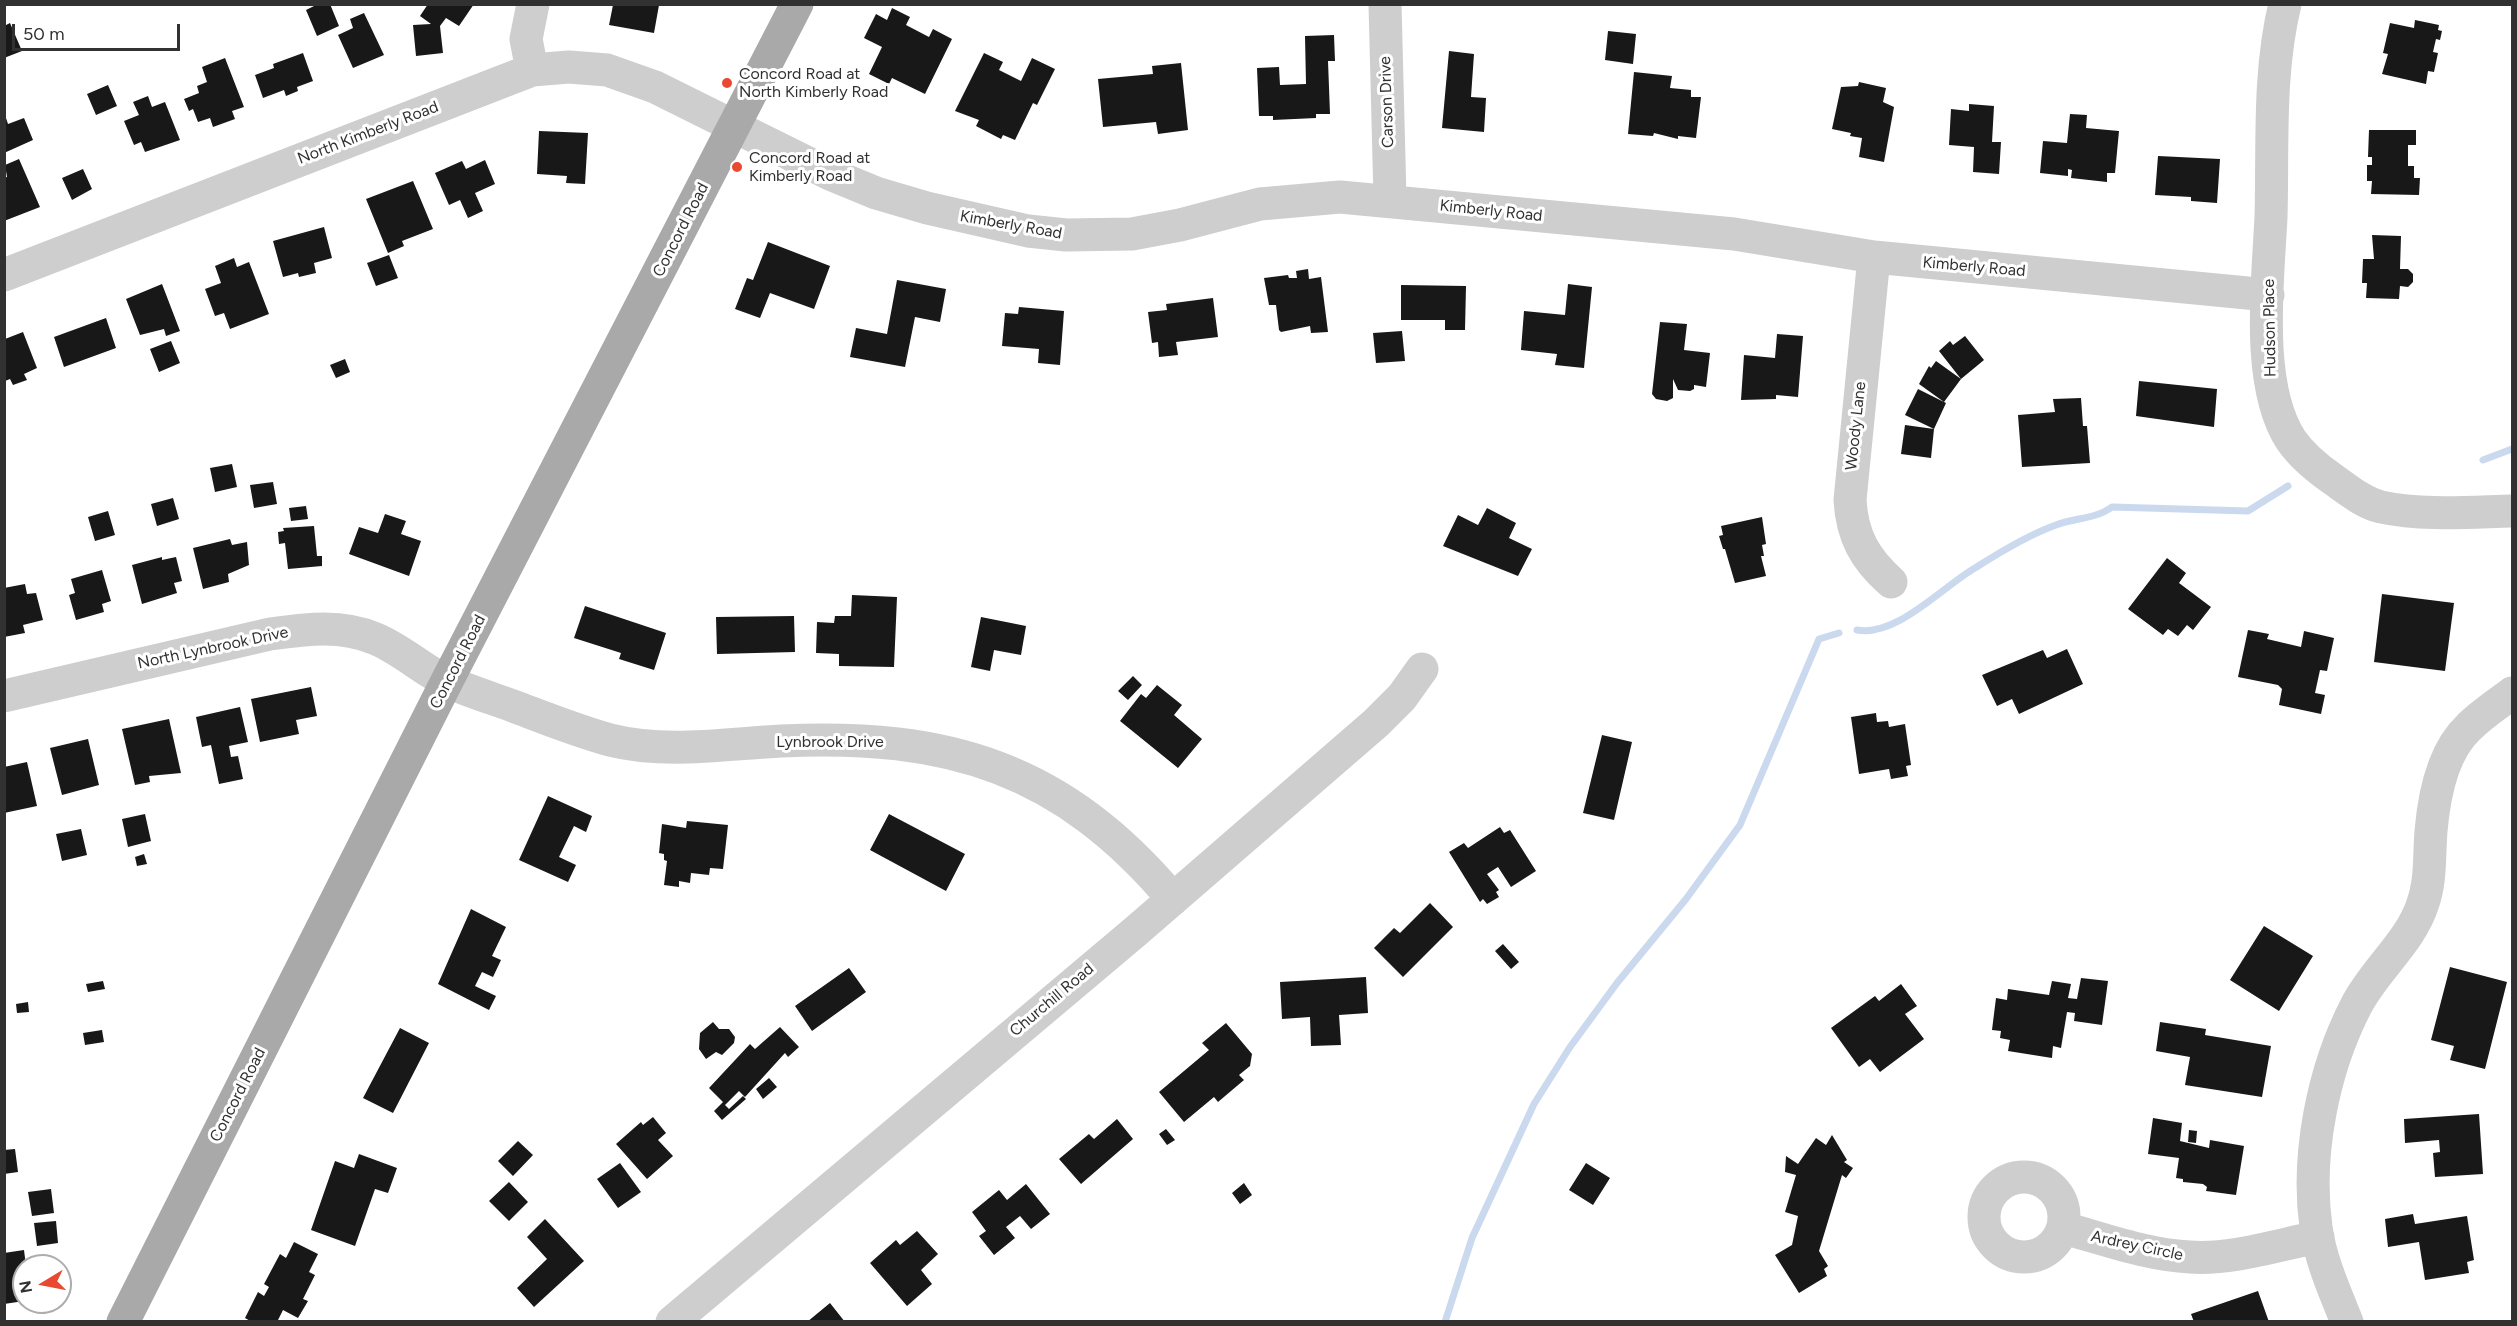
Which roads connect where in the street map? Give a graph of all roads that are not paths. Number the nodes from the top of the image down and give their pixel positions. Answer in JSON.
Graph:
{"nodes":[{"id":1,"x":533,"y":4,"type":"edge"},
{"id":2,"x":797,"y":4,"type":"edge"},
{"id":3,"x":1385,"y":4,"type":"edge"},
{"id":4,"x":2284,"y":4,"type":"edge"},
{"id":5,"x":532,"y":70,"type":"junction"},
{"id":6,"x":735,"y":125,"type":"junction"},
{"id":7,"x":1390,"y":199,"type":"junction"},
{"id":8,"x":1874,"y":257,"type":"junction"},
{"id":9,"x":4,"y":275,"type":"edge"},
{"id":10,"x":2268,"y":294,"type":"junction"},
{"id":11,"x":2512,"y":511,"type":"edge"},
{"id":12,"x":1891,"y":582,"type":"dead end"},
{"id":13,"x":1422,"y":669,"type":"dead end"},
{"id":14,"x":447,"y":681,"type":"junction"},
{"id":15,"x":2512,"y":693,"type":"edge"},
{"id":16,"x":4,"y":696,"type":"edge"},
{"id":17,"x":1173,"y":898,"type":"junction"},
{"id":18,"x":2063,"y":1228,"type":"dead end"},
{"id":19,"x":2318,"y":1237,"type":"junction"},
{"id":20,"x":123,"y":1322,"type":"edge"},
{"id":21,"x":672,"y":1322,"type":"edge"},
{"id":22,"x":2347,"y":1322,"type":"edge"}],
"edges":[{"from":1,"to":5,"type":"street"},
{"from":2,"to":6,"type":"main road","name":"Concord Road"},
{"from":3,"to":7,"type":"street","name":"Carson Drive"},
{"from":4,"to":10,"type":"street","name":"Hudson Place"},
{"from":5,"to":6,"type":"street","name":"North Kimberly Road"},
{"from":5,"to":9,"type":"street","name":"North Kimberly Road"},
{"from":6,"to":7,"type":"street","name":"Kimberly Road"},
{"from":6,"to":14,"type":"main road","name":"Concord Road"},
{"from":7,"to":8,"type":"street","name":"Kimberly Road"},
{"from":8,"to":10,"type":"street","name":"Kimberly Road"},
{"from":8,"to":12,"type":"street","name":"Woody Lane"},
{"from":10,"to":11,"type":"street","name":"Hudson Place"},
{"from":13,"to":17,"type":"street","name":"Churchill Road"},
{"from":14,"to":16,"type":"street","name":"North Lynbrook Drive"},
{"from":14,"to":17,"type":"street","name":"Lynbrook Drive"},
{"from":14,"to":20,"type":"main road","name":"Concord Road"},
{"from":15,"to":19,"type":"street"},
{"from":17,"to":21,"type":"street","name":"Churchill Road"},
{"from":18,"to":19,"type":"street","name":"Ardrey Circle"},
{"from":19,"to":22,"type":"street"}]}
